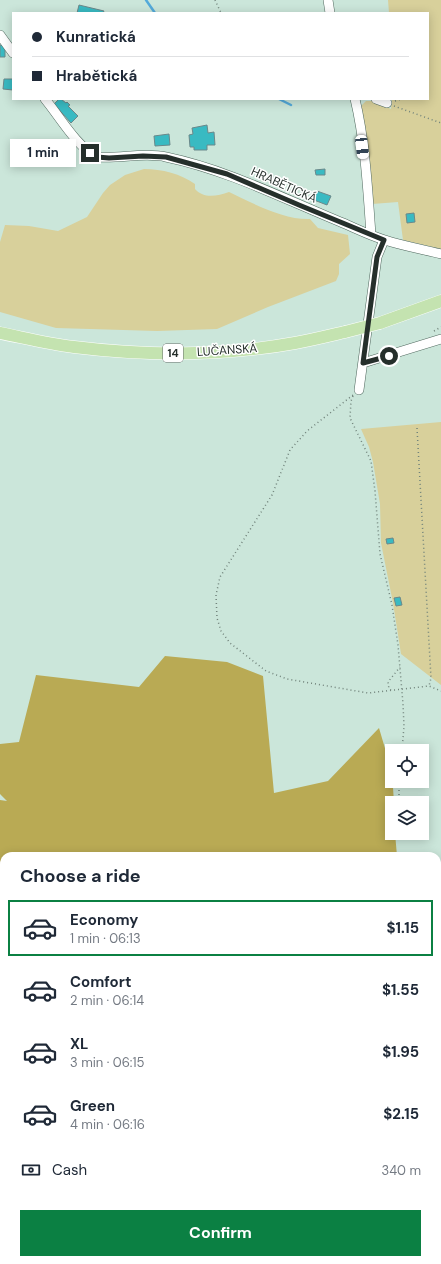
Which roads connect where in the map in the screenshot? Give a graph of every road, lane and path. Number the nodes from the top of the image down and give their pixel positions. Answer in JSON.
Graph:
{"nodes":[{"id":1,"x":215,"y":0,"type":"edge"},
{"id":2,"x":328,"y":0,"type":"edge"},
{"id":3,"x":221,"y":12,"type":"edge"},
{"id":4,"x":330,"y":12,"type":"edge"},
{"id":5,"x":0,"y":35,"type":"edge"},
{"id":6,"x":12,"y":52,"type":"edge"},
{"id":7,"x":46,"y":100,"type":"edge"},
{"id":8,"x":355,"y":100,"type":"edge"},
{"id":9,"x":379,"y":100,"type":"edge"},
{"id":10,"x":387,"y":103,"type":"joint"},
{"id":11,"x":441,"y":123,"type":"edge"},
{"id":12,"x":370,"y":234,"type":"junction"},
{"id":13,"x":384,"y":240,"type":"junction"},
{"id":14,"x":441,"y":254,"type":"edge"},
{"id":15,"x":441,"y":301,"type":"edge"},
{"id":16,"x":0,"y":333,"type":"edge"},
{"id":17,"x":441,"y":339,"type":"edge"},
{"id":18,"x":363,"y":363,"type":"junction"},
{"id":19,"x":358,"y":390,"type":"dead end"},
{"id":20,"x":417,"y":428,"type":"dead end"},
{"id":21,"x":400,"y":667,"type":"junction"},
{"id":22,"x":429,"y":686,"type":"junction"},
{"id":23,"x":401,"y":688,"type":"junction"},
{"id":24,"x":391,"y":690,"type":"junction"},
{"id":25,"x":441,"y":691,"type":"edge"},
{"id":26,"x":403,"y":744,"type":"edge"}],
"edges":[{"from":1,"to":3,"type":"path"},
{"from":2,"to":4,"type":"street"},
{"from":5,"to":6,"type":"street"},
{"from":7,"to":12,"type":"street","name":"HRABĚTICKÁ"},
{"from":8,"to":12,"type":"street"},
{"from":9,"to":10,"type":"street"},
{"from":10,"to":11,"type":"path"},
{"from":12,"to":13,"type":"street","name":"HRABĚTICKÁ"},
{"from":13,"to":14,"type":"street","name":"HRABĚTICKÁ"},
{"from":13,"to":18,"type":"street"},
{"from":15,"to":16,"type":"main road","name":"LUČANSKÁ","number":"14","bridge":true},
{"from":17,"to":18,"type":"street"},
{"from":18,"to":19,"type":"street"},
{"from":20,"to":22,"type":"path"},
{"from":21,"to":23,"type":"path"},
{"from":21,"to":24,"type":"path"},
{"from":21,"to":24,"type":"path"},
{"from":22,"to":23,"type":"path"},
{"from":22,"to":25,"type":"path"},
{"from":23,"to":24,"type":"path"},
{"from":23,"to":26,"type":"path"}]}
